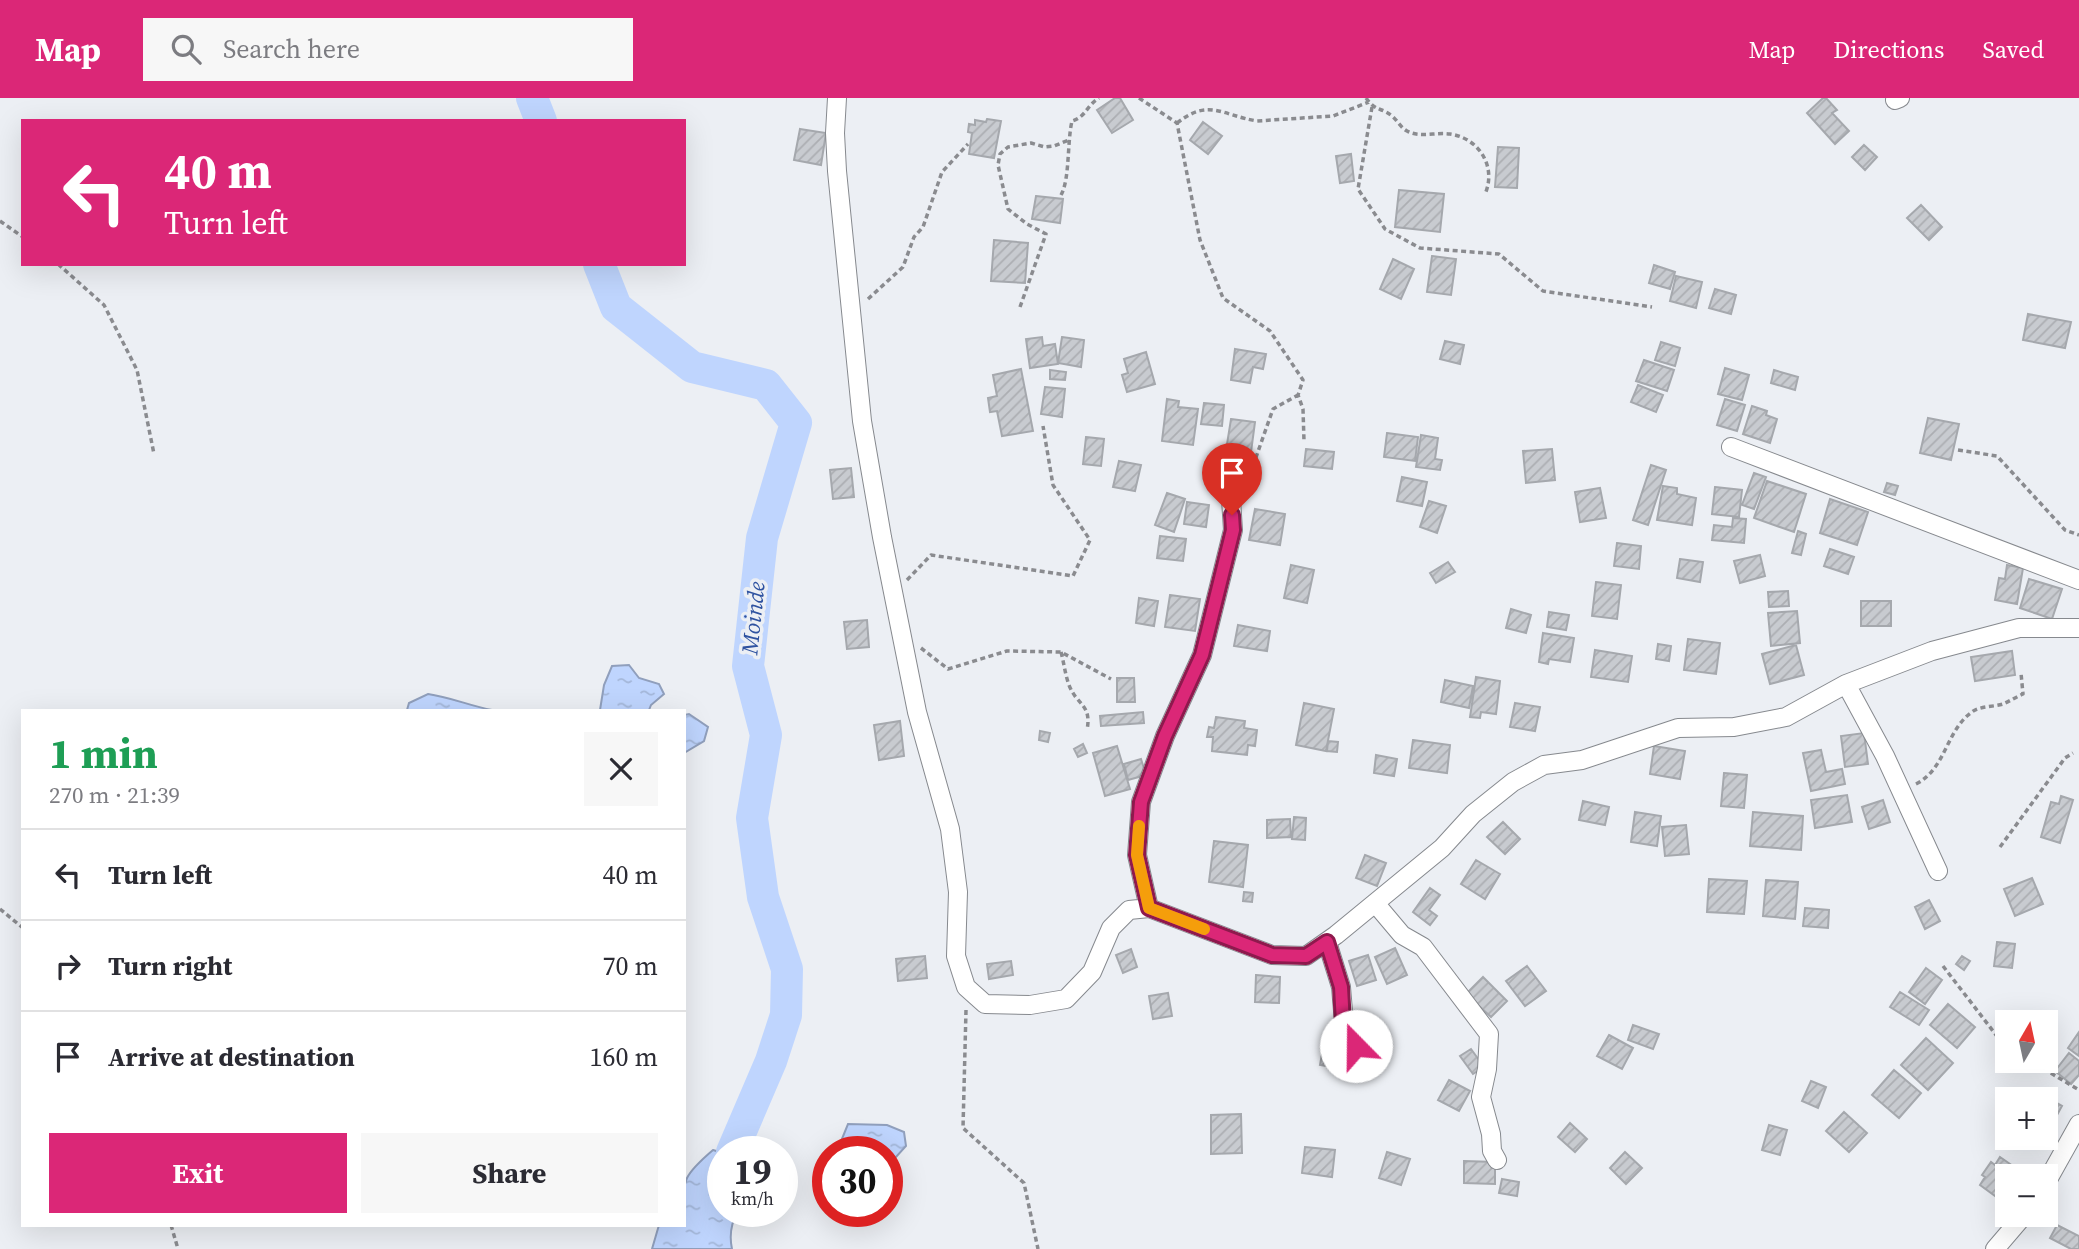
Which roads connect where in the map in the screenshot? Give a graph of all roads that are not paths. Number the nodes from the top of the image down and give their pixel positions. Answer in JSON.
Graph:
{"nodes":[{"id":1,"x":837,"y":98,"type":"edge"},
{"id":2,"x":1731,"y":447,"type":"dead end"},
{"id":3,"x":1231,"y":499,"type":"road end"},
{"id":4,"x":2079,"y":580,"type":"edge"},
{"id":5,"x":2079,"y":628,"type":"edge"},
{"id":6,"x":1846,"y":684,"type":"junction"},
{"id":7,"x":1938,"y":870,"type":"dead end"},
{"id":8,"x":1375,"y":903,"type":"junction"},
{"id":9,"x":1149,"y":908,"type":"junction"},
{"id":10,"x":1327,"y":942,"type":"junction"},
{"id":11,"x":1368,"y":1069,"type":"dead end"},
{"id":12,"x":2079,"y":1124,"type":"edge"},
{"id":13,"x":1497,"y":1160,"type":"dead end"},
{"id":14,"x":2057,"y":1164,"type":"edge"},
{"id":15,"x":2014,"y":1227,"type":"edge"},
{"id":16,"x":1995,"y":1249,"type":"edge"}],
"edges":[{"from":1,"to":9,"type":"street"},
{"from":2,"to":4,"type":"street"},
{"from":3,"to":9,"type":"street"},
{"from":5,"to":6,"type":"street"},
{"from":6,"to":7,"type":"street"},
{"from":6,"to":8,"type":"street"},
{"from":8,"to":10,"type":"street"},
{"from":8,"to":13,"type":"street"},
{"from":9,"to":10,"type":"street"},
{"from":10,"to":11,"type":"street"},
{"from":12,"to":14,"type":"street"},
{"from":15,"to":16,"type":"street"}]}
